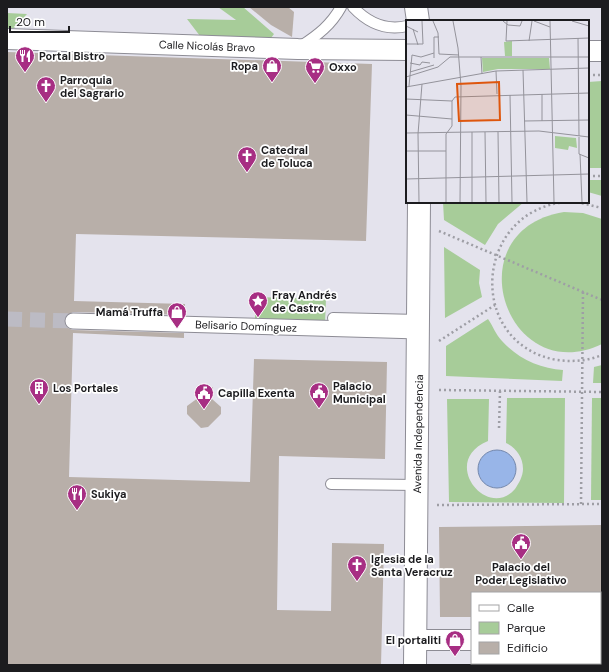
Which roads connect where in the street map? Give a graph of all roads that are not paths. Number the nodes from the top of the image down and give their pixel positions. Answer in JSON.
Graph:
{"nodes":[{"id":1,"x":341,"y":7,"type":"edge"},
{"id":2,"x":353,"y":7,"type":"edge"},
{"id":3,"x":416,"y":7,"type":"edge"},
{"id":4,"x":418,"y":20,"type":"edge"},
{"id":5,"x":406,"y":26,"type":"edge"},
{"id":6,"x":7,"y":39,"type":"edge"},
{"id":7,"x":298,"y":48,"type":"junction"},
{"id":8,"x":406,"y":50,"type":"edge"},
{"id":9,"x":589,"y":51,"type":"edge"},
{"id":10,"x":602,"y":51,"type":"edge"},
{"id":11,"x":419,"y":203,"type":"edge"},
{"id":12,"x":333,"y":318,"type":"dead end"},
{"id":13,"x":74,"y":321,"type":"tunnel mouth"},
{"id":14,"x":424,"y":329,"type":"junction"},
{"id":15,"x":331,"y":484,"type":"dead end"},
{"id":16,"x":418,"y":485,"type":"junction"},
{"id":17,"x":416,"y":640,"type":"junction"},
{"id":18,"x":471,"y":640,"type":"edge"},
{"id":19,"x":415,"y":665,"type":"edge"}],
"edges":[{"from":1,"to":7,"type":"lane"},
{"from":2,"to":5,"type":"lane"},
{"from":3,"to":4,"type":"main road"},
{"from":6,"to":7,"type":"street","name":"Calle Nicolás Bravo"},
{"from":7,"to":8,"type":"street","name":"Calle Nicolás Bravo"},
{"from":9,"to":10,"type":"street"},
{"from":11,"to":14,"type":"main road","name":"Avenida Independencia"},
{"from":12,"to":14,"type":"lane"},
{"from":13,"to":14,"type":"street","name":"Belisario Domínguez"},
{"from":14,"to":16,"type":"main road","name":"Avenida Independencia"},
{"from":15,"to":16,"type":"lane"},
{"from":16,"to":17,"type":"main road","name":"Avenida Independencia"},
{"from":17,"to":18,"type":"street"},
{"from":17,"to":19,"type":"main road","name":"Avenida Independencia"}]}
